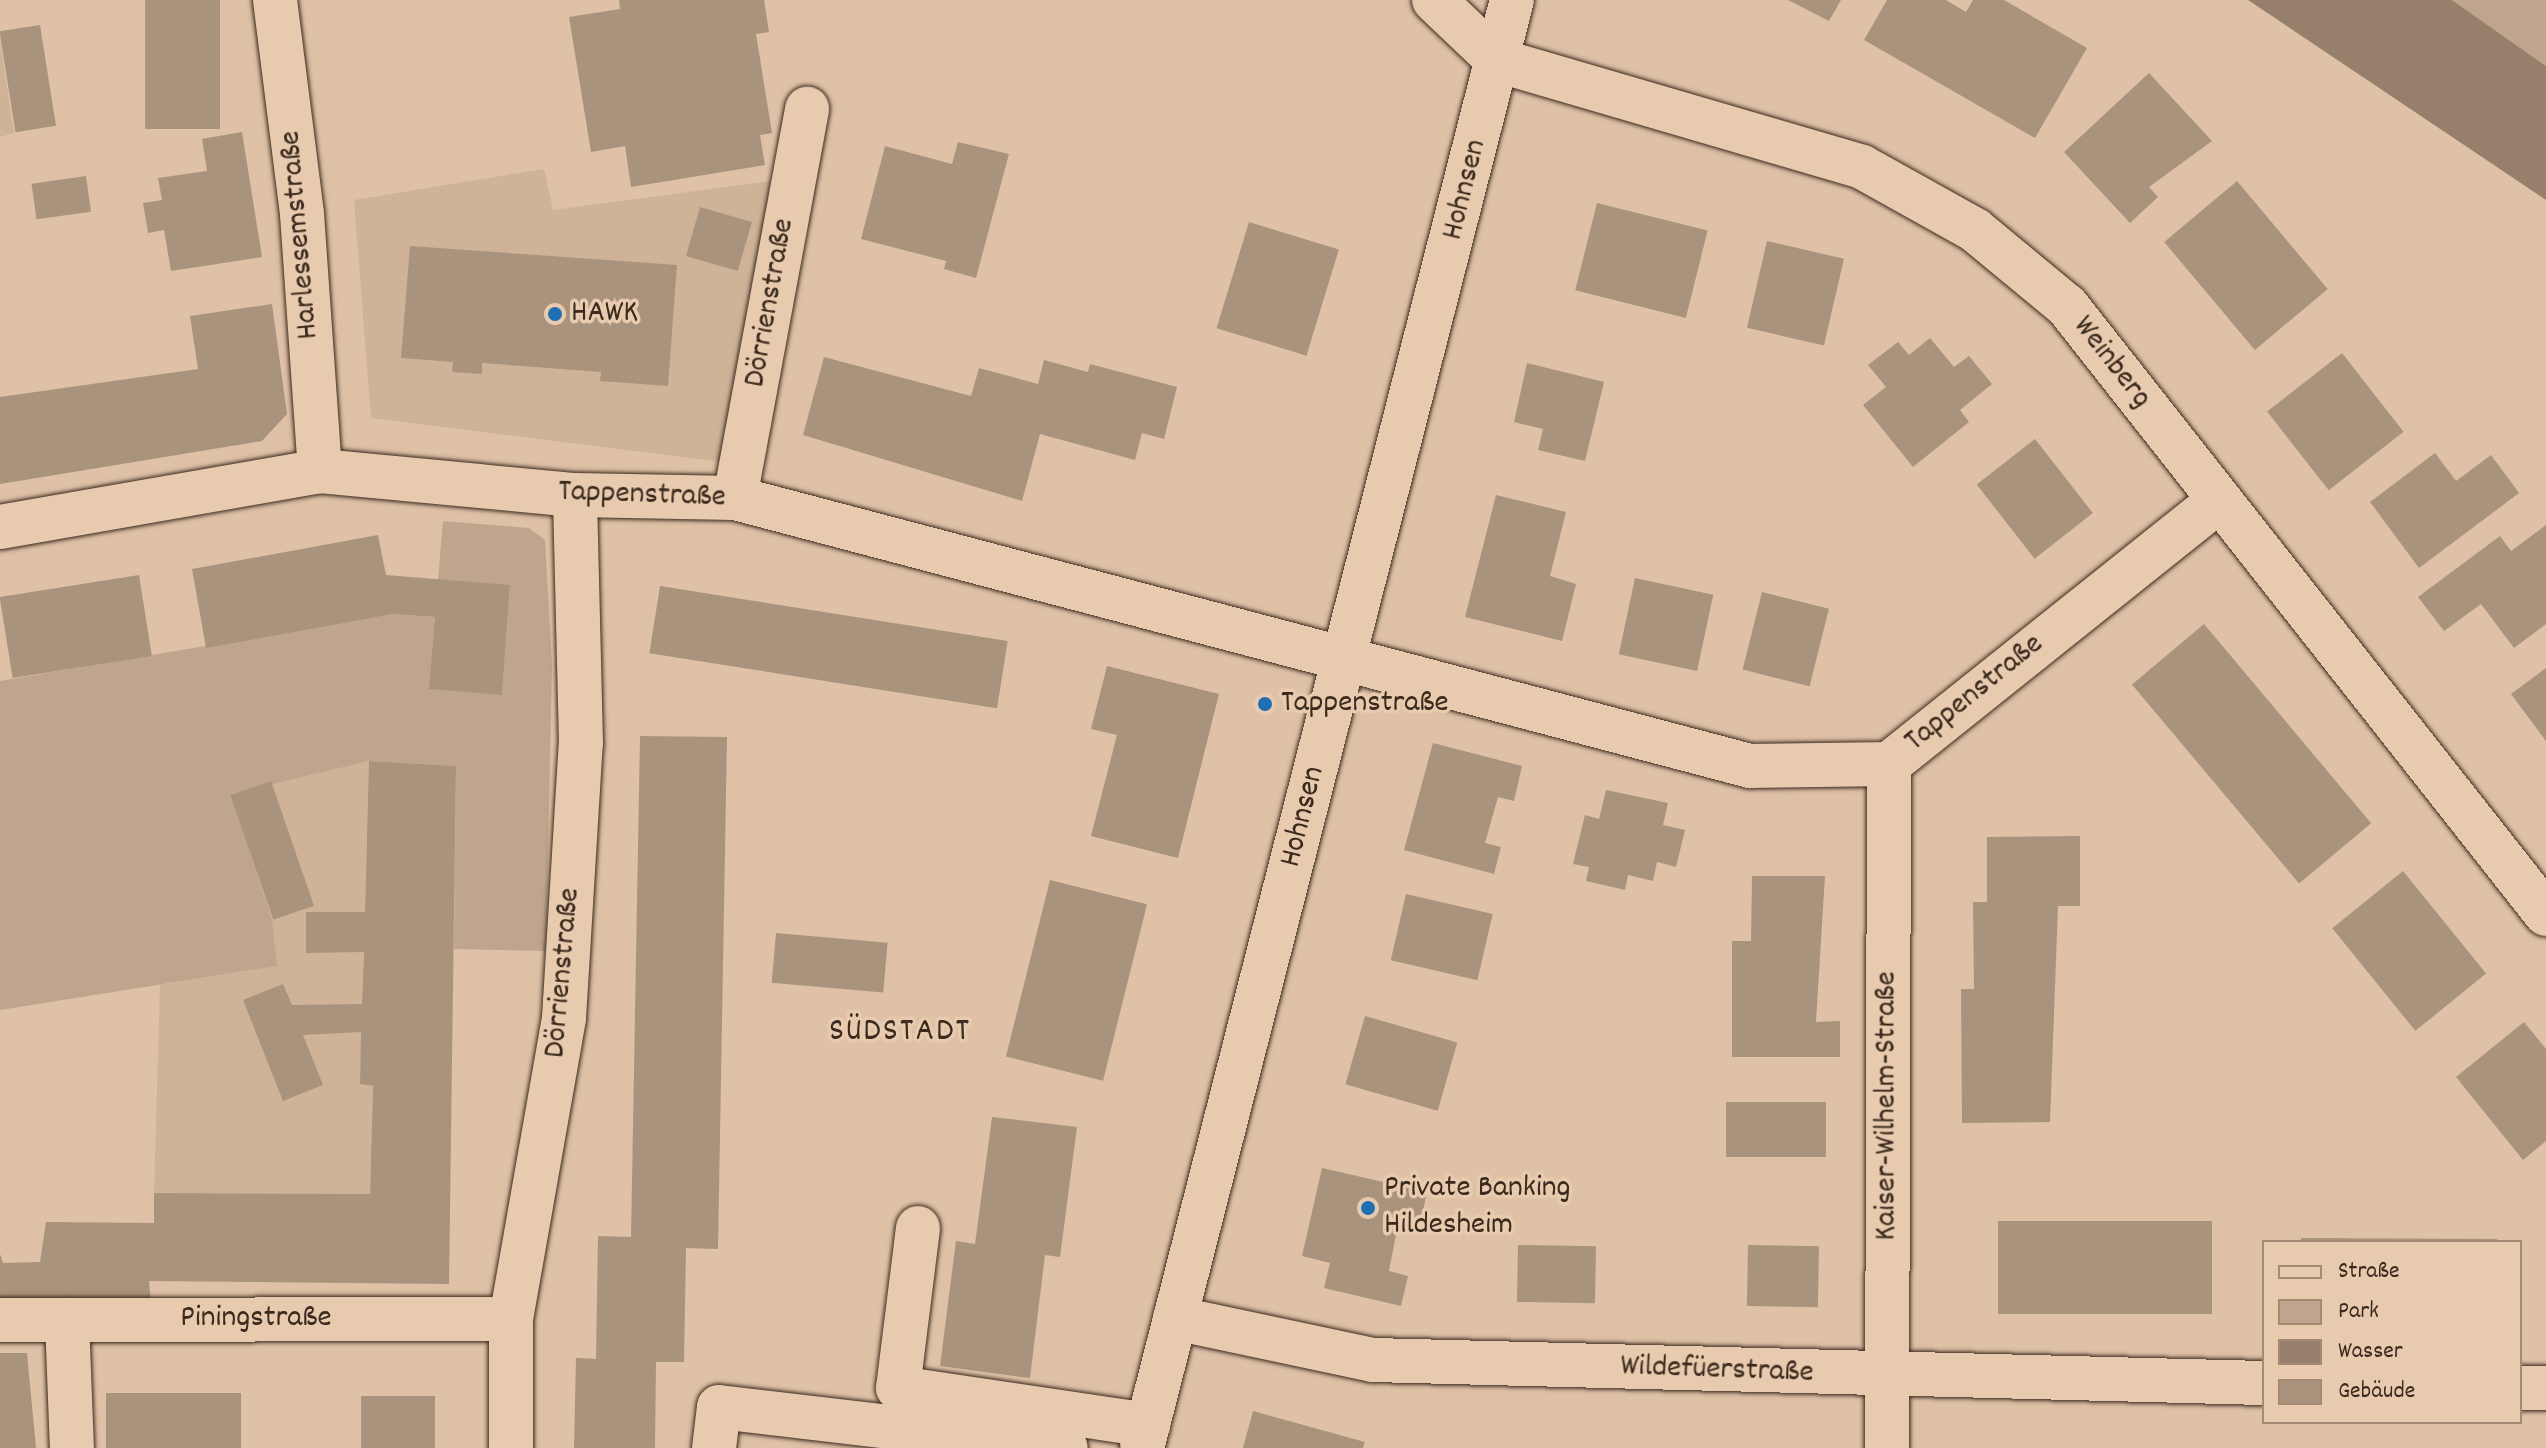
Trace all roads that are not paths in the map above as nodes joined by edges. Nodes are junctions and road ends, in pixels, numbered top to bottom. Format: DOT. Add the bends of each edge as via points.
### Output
graph roads {
  1 [pos="275,0"];
  2 [pos="1434,0"];
  3 [pos="1512,0"];
  4 [pos="1497,60"];
  5 [pos="807,109"];
  6 [pos="320,471"];
  7 [pos="575,495"];
  8 [pos="735,498"];
  9 [pos="2220,500"];
  10 [pos="0,527"];
  11 [pos="1345,659"];
  12 [pos="1889,764"];
  13 [pos="2546,914"];
  14 [pos="918,1228"];
  15 [pos="1175,1318"];
  16 [pos="511,1319"];
  17 [pos="0,1320"];
  18 [pos="67,1320"];
  19 [pos="1887,1376"];
  20 [pos="2262,1383"];
  21 [pos="2522,1388"];
  22 [pos="2546,1388"];
  23 [pos="1145,1437"];
  24 [pos="72,1448"];
  25 [pos="511,1448"];
  26 [pos="714,1448"];
  27 [pos="1066,1448"];
  28 [pos="1887,1448"];
  1 -- 6 [label="street, Harlessemstraße" via="302,214"];
  2 -- 4 [label="street"];
  3 -- 4 [label="street, Hohnsen"];
  4 -- 9 [label="street, Weinberg" via="1862,167 1975,230 2067,306"];
  4 -- 11 [label="street, Hohnsen"];
  5 -- 8 [label="street, Dörrienstraße"];
  6 -- 7 [label="street, Tappenstraße"];
  6 -- 10 [label="street, Tappenstraße"];
  7 -- 8 [label="street, Tappenstraße"];
  7 -- 16 [label="street, Dörrienstraße" via="581,743 564,1018"];
  8 -- 11 [label="street, Tappenstraße"];
  9 -- 12 [label="street, Tappenstraße"];
  9 -- 13 [label="street, Weinberg"];
  11 -- 12 [label="street, Tappenstraße" via="1750,766"];
  11 -- 15 [label="street, Hohnsen"];
  12 -- 19 [label="street, Kaiser-Wilhelm-Straße"];
  14 -- 23 [label="street" via="898,1388"];
  15 -- 19 [label="street, Wildefüerstraße" via="1373,1360"];
  15 -- 23 [label="street, Hohnsen"];
  16 -- 18 [label="street, Piningstraße"];
  16 -- 25 [label="street, Dörrienstraße"];
  17 -- 18 [label="street, Piningstraße"];
  18 -- 24 [label="street"];
  19 -- 20 [label="street, Wildefüerstraße"];
  19 -- 28 [label="street, Kaiser-Wilhelm-Straße"];
  21 -- 22 [label="street"];
  26 -- 27 [label="street" via="719,1407"];
}
